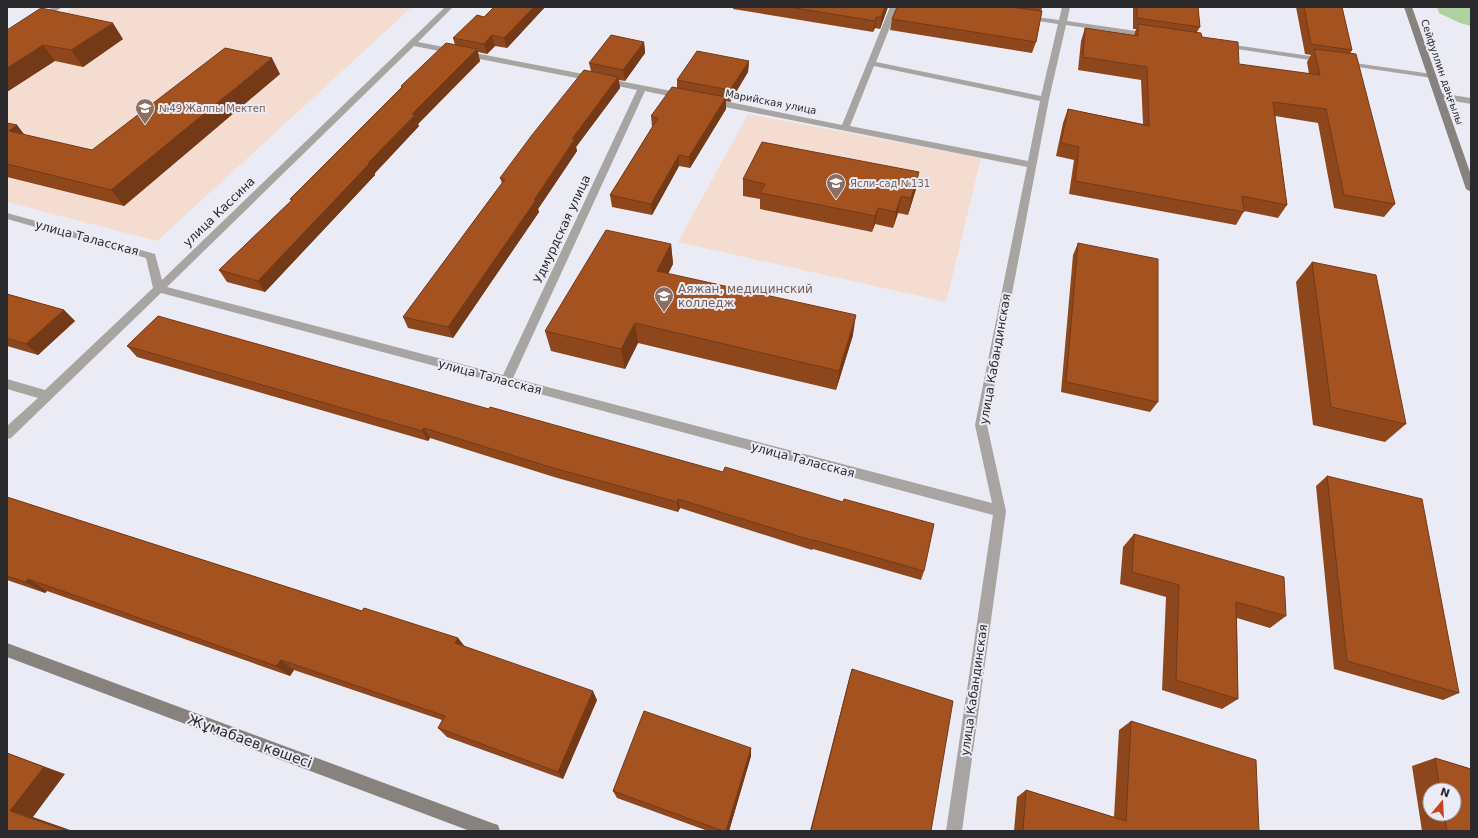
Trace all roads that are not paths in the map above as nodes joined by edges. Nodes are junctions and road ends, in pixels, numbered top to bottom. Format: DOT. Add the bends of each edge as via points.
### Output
graph roads {
  1 [pos="58,7"];
  2 [pos="449,7"];
  3 [pos="894,7"];
  4 [pos="1066,7"];
  5 [pos="1408,7"];
  6 [pos="1015,16"];
  7 [pos="32,23"];
  8 [pos="1062,23"];
  9 [pos="1162,37"];
  10 [pos="411,43"];
  11 [pos="1216,44"];
  12 [pos="871,63"];
  13 [pos="1432,76"];
  14 [pos="642,88"];
  15 [pos="1439,96"];
  16 [pos="689,97"];
  17 [pos="1045,98"];
  18 [pos="704,100"];
  19 [pos="1471,101"];
  20 [pos="845,128"];
  21 [pos="1032,165"];
  22 [pos="1471,189"];
  23 [pos="7,216"];
  24 [pos="159,289"];
  25 [pos="506,381"];
  26 [pos="7,384"];
  27 [pos="48,396"];
  28 [pos="7,434"];
  29 [pos="1000,511"];
  30 [pos="7,650"];
  31 [pos="492,831"];
  32 [pos="954,831"];
  1 -- 7 [label="street"];
  2 -- 10 [label="street, улица Кассина"];
  3 -- 12 [label="street"];
  4 -- 8 [label="street, улица Кабандинская"];
  5 -- 13 [label="main road, Сейфуллин даңғылы"];
  6 -- 8 [label="street"];
  8 -- 9 [label="street"];
  8 -- 17 [label="street, улица Кабандинская"];
  10 -- 14 [label="street"];
  10 -- 24 [label="street, улица Кассина"];
  11 -- 13 [label="street"];
  12 -- 17 [label="street"];
  12 -- 20 [label="street"];
  13 -- 15 [label="main road, Сейфуллин даңғылы"];
  14 -- 16 [label="street"];
  14 -- 25 [label="street, Удмурдская улица"];
  15 -- 19 [label="street"];
  15 -- 22 [label="main road, Сейфуллин даңғылы"];
  17 -- 21 [label="street, улица Кабандинская"];
  18 -- 20 [label="street, Марийская улица"];
  20 -- 21 [label="street, Марийская улица"];
  21 -- 29 [label="street, улица Кабандинская" via="981,425"];
  23 -- 24 [label="street, улица Таласская" via="152,256"];
  24 -- 25 [label="street, улица Таласская"];
  24 -- 27 [label="street, улица Кассина"];
  25 -- 29 [label="street, улица Таласская"];
  26 -- 27 [label="street"];
  27 -- 28 [label="street, улица Кассина"];
  29 -- 32 [label="street, улица Кабандинская"];
  30 -- 31 [label="main road, Жұмабаев көшесі"];
}
